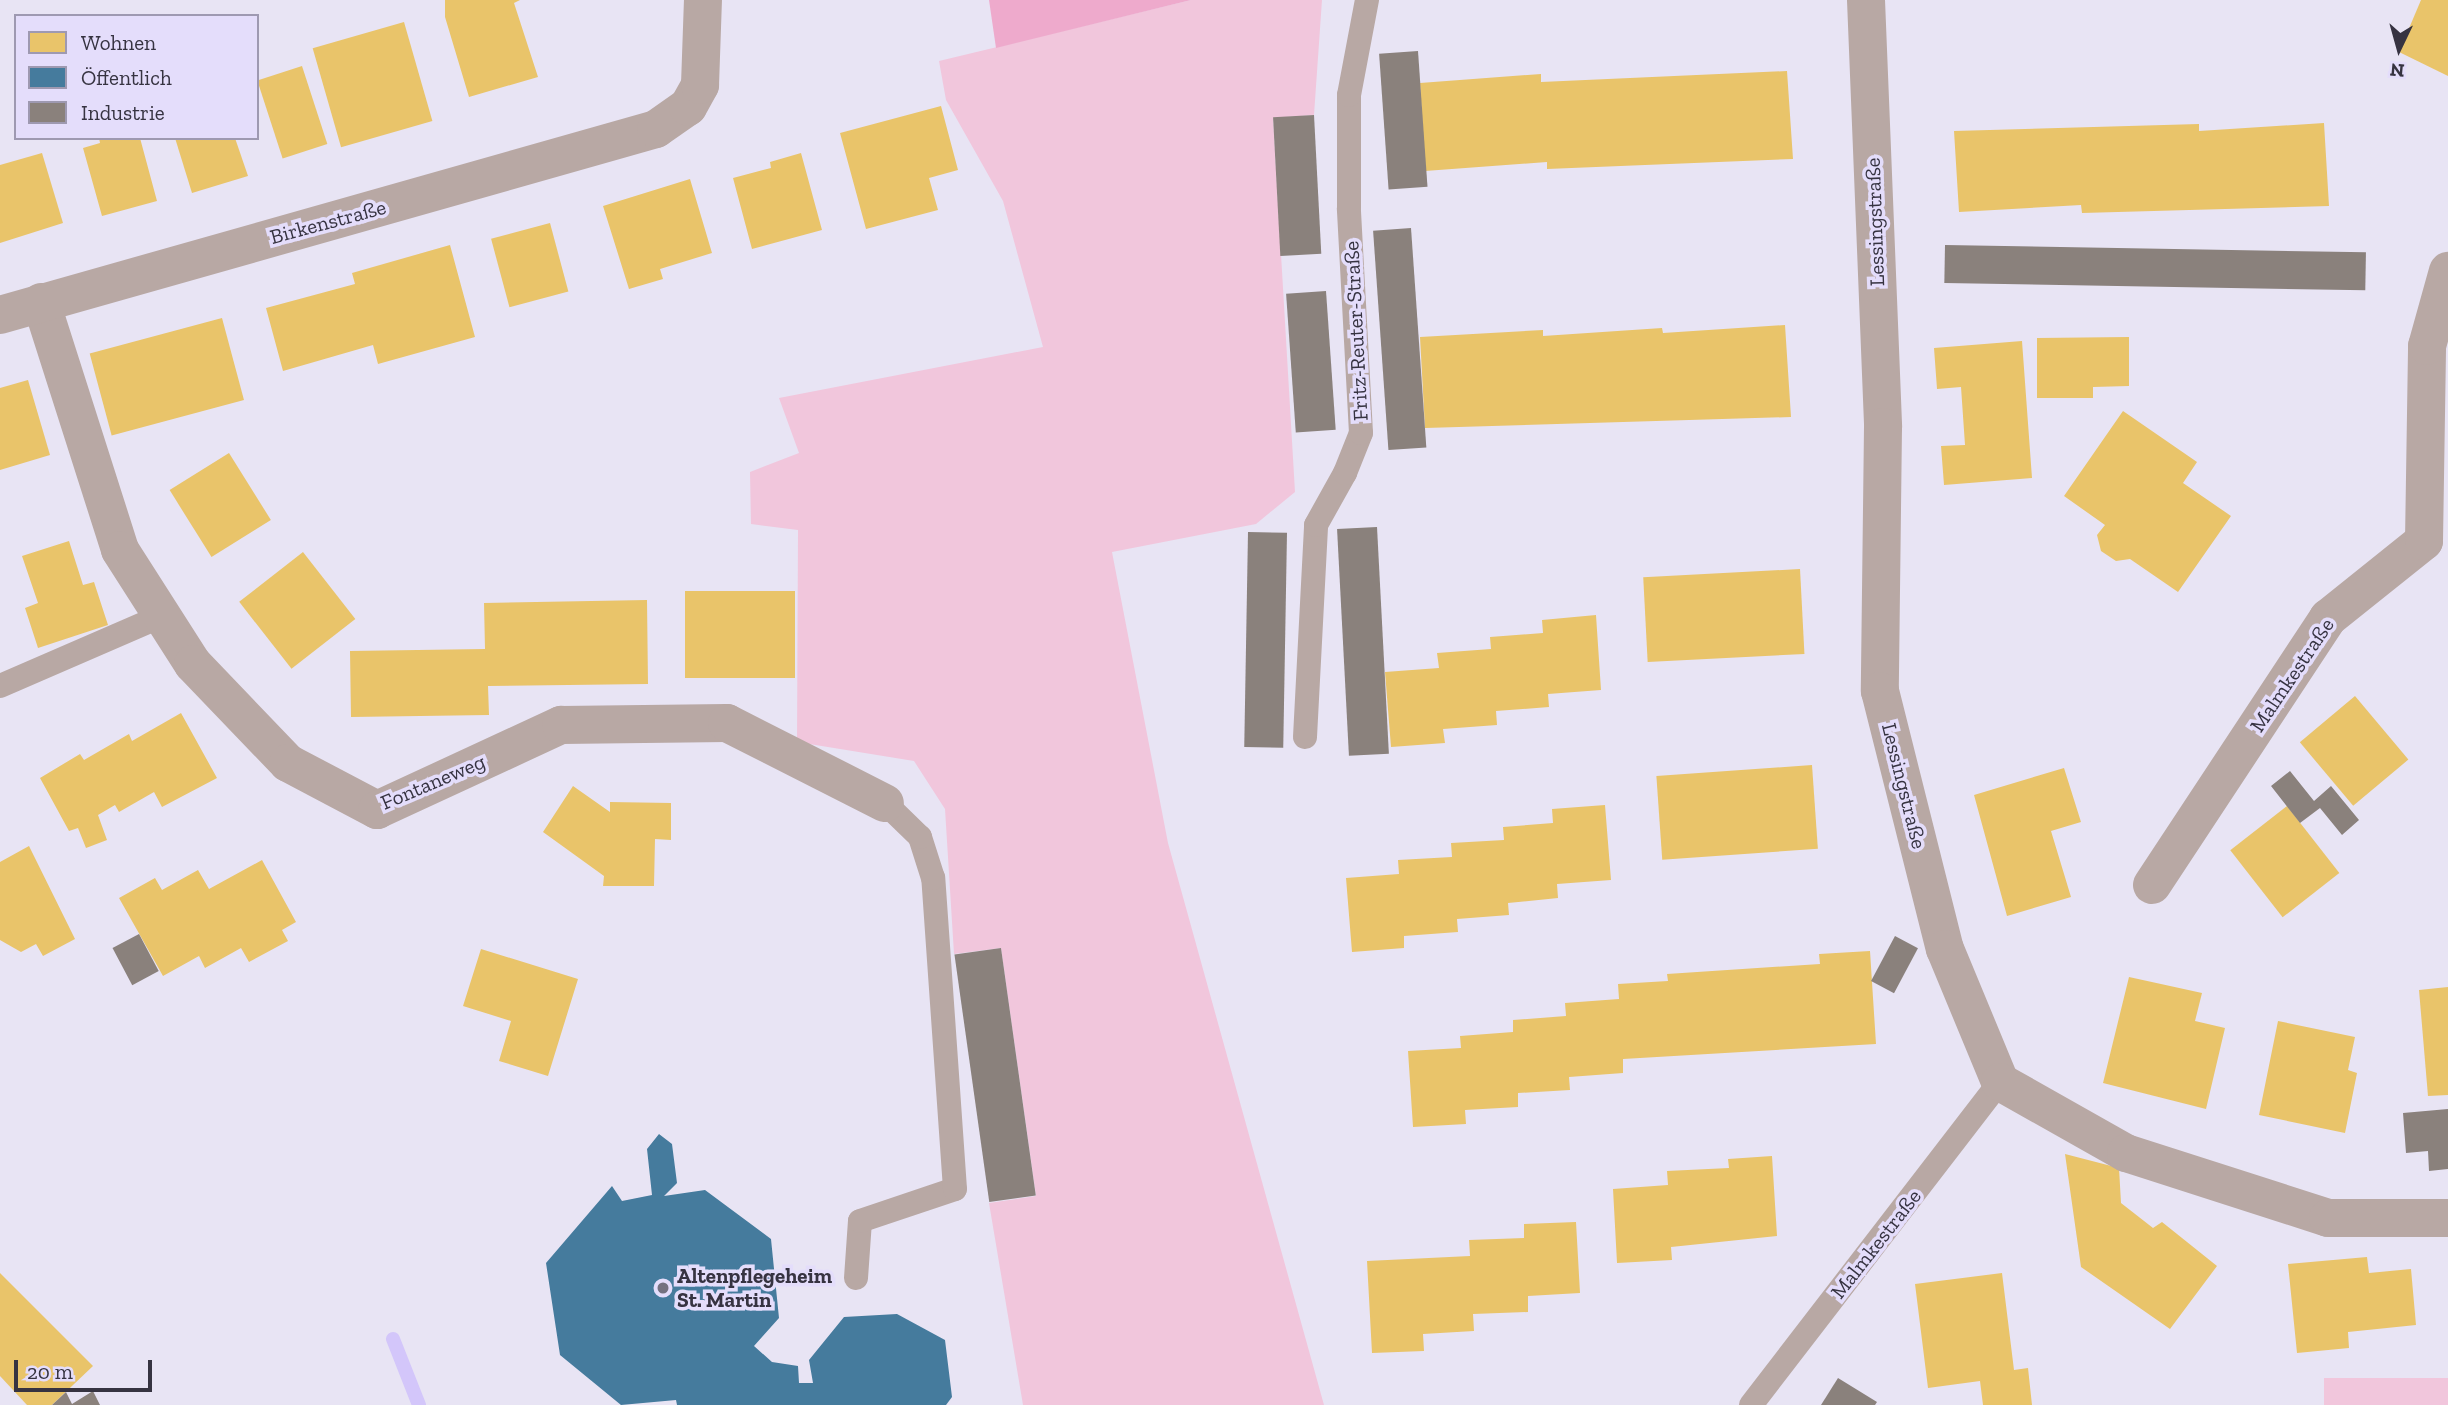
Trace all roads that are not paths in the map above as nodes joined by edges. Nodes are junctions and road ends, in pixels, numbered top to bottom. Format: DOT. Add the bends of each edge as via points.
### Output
graph roads {
  1 [pos="703,0"];
  2 [pos="1367,0"];
  3 [pos="1866,0"];
  4 [pos="2448,271"];
  5 [pos="41,302"];
  6 [pos="0,315"];
  7 [pos="162,616"];
  8 [pos="0,686"];
  9 [pos="1305,737"];
  10 [pos="885,803"];
  11 [pos="2152,885"];
  12 [pos="2000,1082"];
  13 [pos="2448,1218"];
  14 [pos="856,1278"];
  15 [pos="1751,1405"];
  1 -- 5 [label="street, Birkenstraße" via="700,85 688,107 656,129"];
  2 -- 9 [label="lane, Fritz-Reuter-Straße" via="1349,95 1349,208 1361,433 1316,525"];
  3 -- 12 [label="street, Lessingstraße" via="1883,426 1881,691 1945,949"];
  4 -- 11 [label="street, Malmkestraße" via="2427,346 2424,541 2329,618"];
  5 -- 6 [label="street, Birkenstraße"];
  5 -- 7 [label="street, Fontaneweg" via="120,550"];
  7 -- 8 [label="lane"];
  7 -- 10 [label="street, Fontaneweg" via="193,664 288,763 377,810 561,726 727,723"];
  10 -- 14 [label="lane" via="920,837 933,878 955,1189 860,1221"];
  12 -- 13 [label="street" via="2126,1153 2328,1218"];
  12 -- 15 [label="lane, Malmkestraße"];
}
